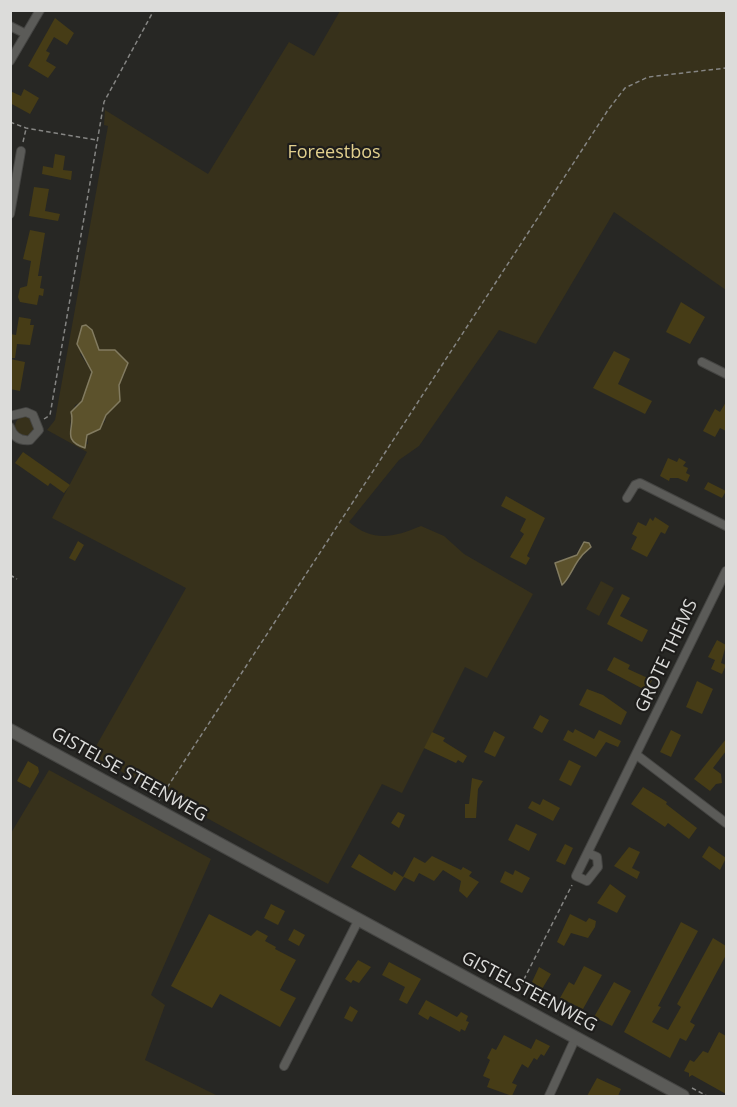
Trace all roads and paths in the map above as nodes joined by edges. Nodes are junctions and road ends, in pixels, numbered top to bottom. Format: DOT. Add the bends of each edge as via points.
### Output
graph roads {
  1 [pos="40,10"];
  2 [pos="154,10"];
  3 [pos="10,26"];
  4 [pos="26,34"];
  5 [pos="10,61"];
  6 [pos="726,68"];
  7 [pos="726,76"];
  8 [pos="10,122"];
  9 [pos="26,128"];
  10 [pos="98,140"];
  11 [pos="21,151"];
  12 [pos="10,214"];
  13 [pos="702,362"];
  14 [pos="726,374"];
  15 [pos="10,416"];
  16 [pos="38,423"];
  17 [pos="10,427"];
  18 [pos="627,498"];
  19 [pos="726,526"];
  20 [pos="726,571"];
  21 [pos="10,575"];
  22 [pos="17,579"];
  23 [pos="10,730"];
  24 [pos="638,756"];
  25 [pos="154,808"];
  26 [pos="726,823"];
  27 [pos="230,851"];
  28 [pos="588,853"];
  29 [pos="576,876"];
  30 [pos="358,921"];
  31 [pos="511,1003"];
  32 [pos="576,1037"];
  33 [pos="284,1066"];
  34 [pos="549,1096"];
  35 [pos="683,1096"];
  1 -- 4 [label="street"];
  2 -- 10 [label="path" via="104,102"];
  3 -- 4 [label="street"];
  4 -- 5 [label="street"];
  6 -- 7 [label="path"];
  6 -- 25 [label="path" via="648,77 625,88"];
  8 -- 9 [label="path"];
  9 -- 10 [label="path"];
  9 -- 11 [label="path"];
  10 -- 16 [label="path" via="50,415"];
  11 -- 12 [label="street"];
  13 -- 14 [label="street"];
  15 -- 16 [label="street" via="26,412"];
  16 -- 17 [label="street" via="39,430 30,440 17,438"];
  18 -- 19 [label="street" via="634,485 640,483"];
  20 -- 24 [label="street, GROTE THEMS"];
  21 -- 22 [label="path"];
  23 -- 25 [label="main road, GISTELSE STEENWEG"];
  24 -- 26 [label="street"];
  24 -- 28 [label="street, GROTE THEMS"];
  25 -- 27 [label="main road, GISTELSE STEENWEG"];
  27 -- 30 [label="main road, GISTELSTEENWEG"];
  28 -- 29 [label="street, GROTE THEMS"];
  28 -- 29 [label="street" via="597,857 593,877 587,881"];
  29 -- 31 [label="path"];
  30 -- 31 [label="main road, GISTELSTEENWEG"];
  30 -- 33 [label="street"];
  31 -- 32 [label="main road, GISTELSTEENWEG"];
  32 -- 34 [label="street"];
  32 -- 35 [label="main road, GISTELSTEENWEG"];
}
